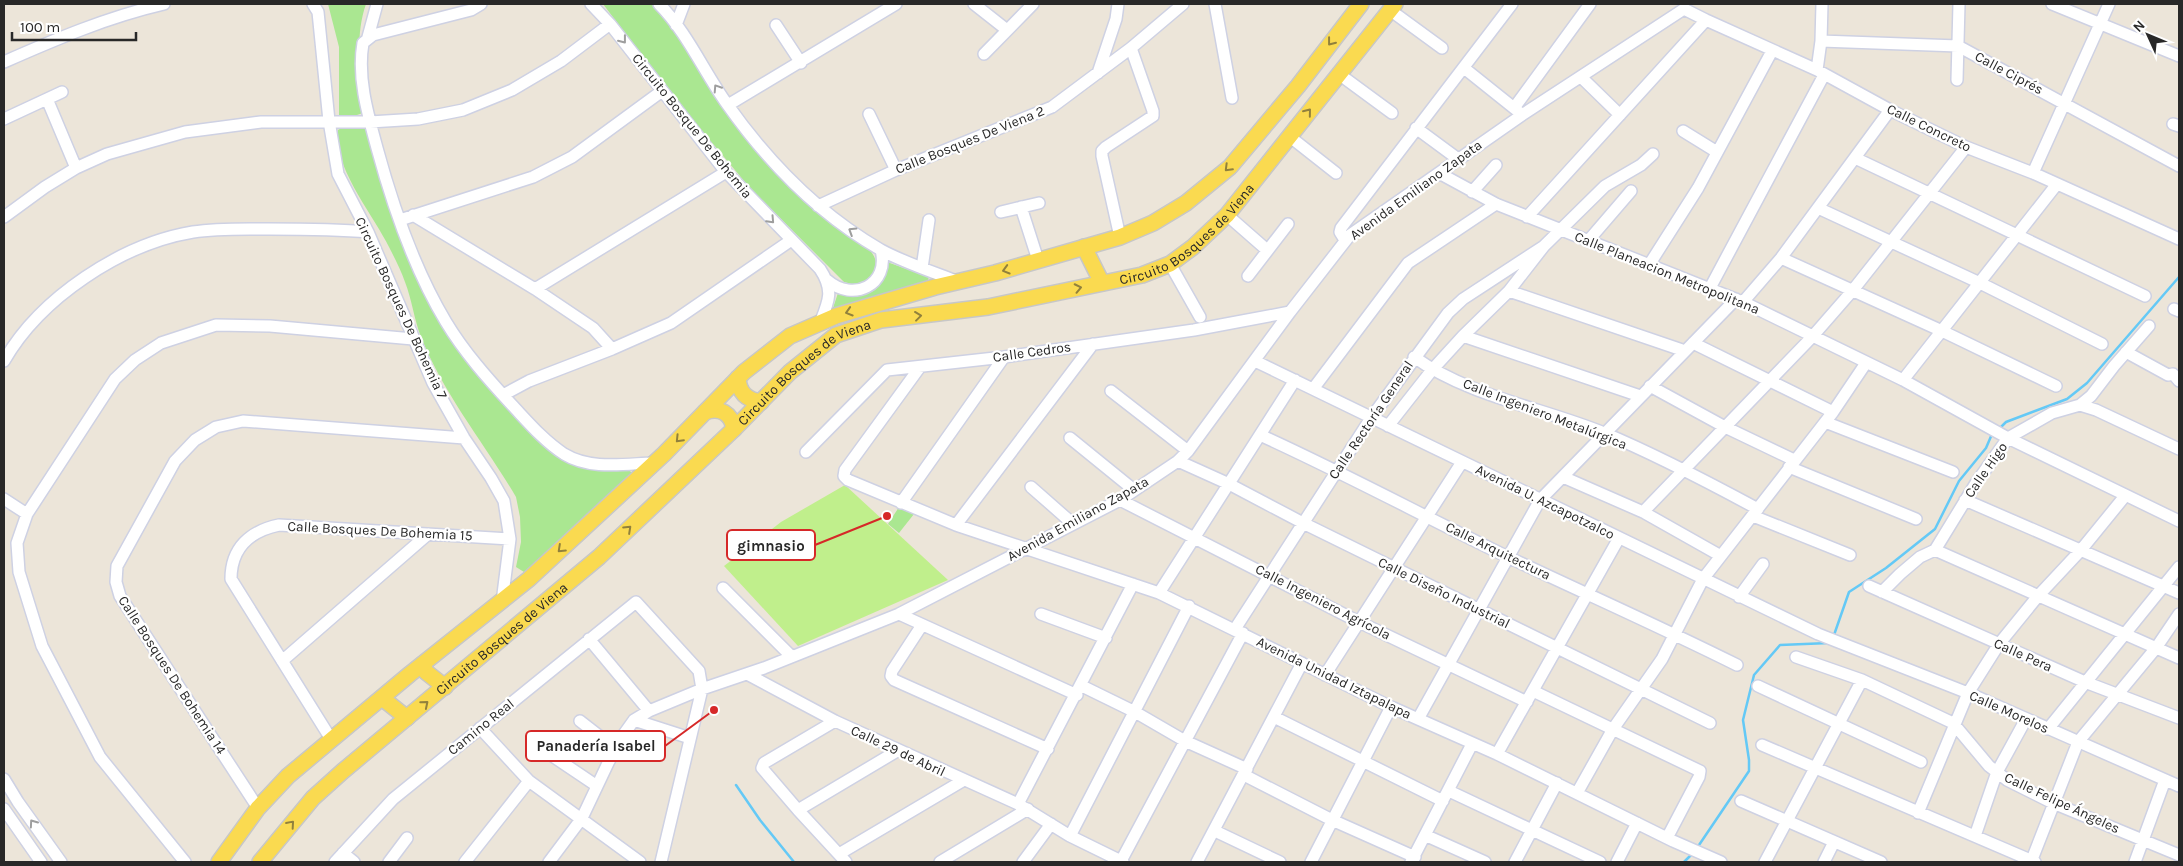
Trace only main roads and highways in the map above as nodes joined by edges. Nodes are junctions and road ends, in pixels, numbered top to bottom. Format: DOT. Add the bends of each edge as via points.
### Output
graph roads {
  1 [pos="1361,4"];
  2 [pos="1392,6"];
  3 [pos="1084,247"];
  4 [pos="1102,283"];
  5 [pos="738,378"];
  6 [pos="761,402"];
  7 [pos="705,412"];
  8 [pos="734,429"];
  9 [pos="422,664"];
  10 [pos="445,687"];
  11 [pos="382,698"];
  12 [pos="408,718"];
  13 [pos="219,862"];
  14 [pos="260,862"];
  1 -- 3 [label="main road, Circuito Bosques de Viena, one-way" via="1230,167 1186,203 1153,223"];
  4 -- 2 [label="main road, Circuito Bosques de Viena, one-way" via="1142,276 1170,264 1193,247 1226,215"];
  3 -- 4 [label="main road"];
  3 -- 5 [label="main road, Circuito Bosques de Viena, one-way" via="926,289 820,322 790,336"];
  6 -- 4 [label="main road, Circuito Bosques de Viena, one-way" via="790,372 836,335 881,320 988,307"];
  5 -- 6 [label="main road" via="747,398"];
  5 -- 7 [label="main road, Circuito Bosques de Viena"];
  6 -- 8 [label="main road, Circuito Bosques de Viena"];
  7 -- 8 [label="main road" via="716,409 727,414"];
  7 -- 9 [label="main road, Circuito Bosques de Viena, one-way" via="502,602"];
  10 -- 8 [label="main road, Circuito Bosques de Viena, one-way" via="599,557"];
  9 -- 10 [label="main road" via="426,672"];
  9 -- 11 [label="main road, Circuito Bosques de Viena"];
  12 -- 10 [label="main road, Circuito Bosques de Viena, one-way"];
  11 -- 12 [label="main road"];
  11 -- 13 [label="main road, Circuito Bosques de Viena" via="288,776 258,808"];
  14 -- 12 [label="main road, Circuito Bosques de Viena, one-way" via="313,798"];
}
